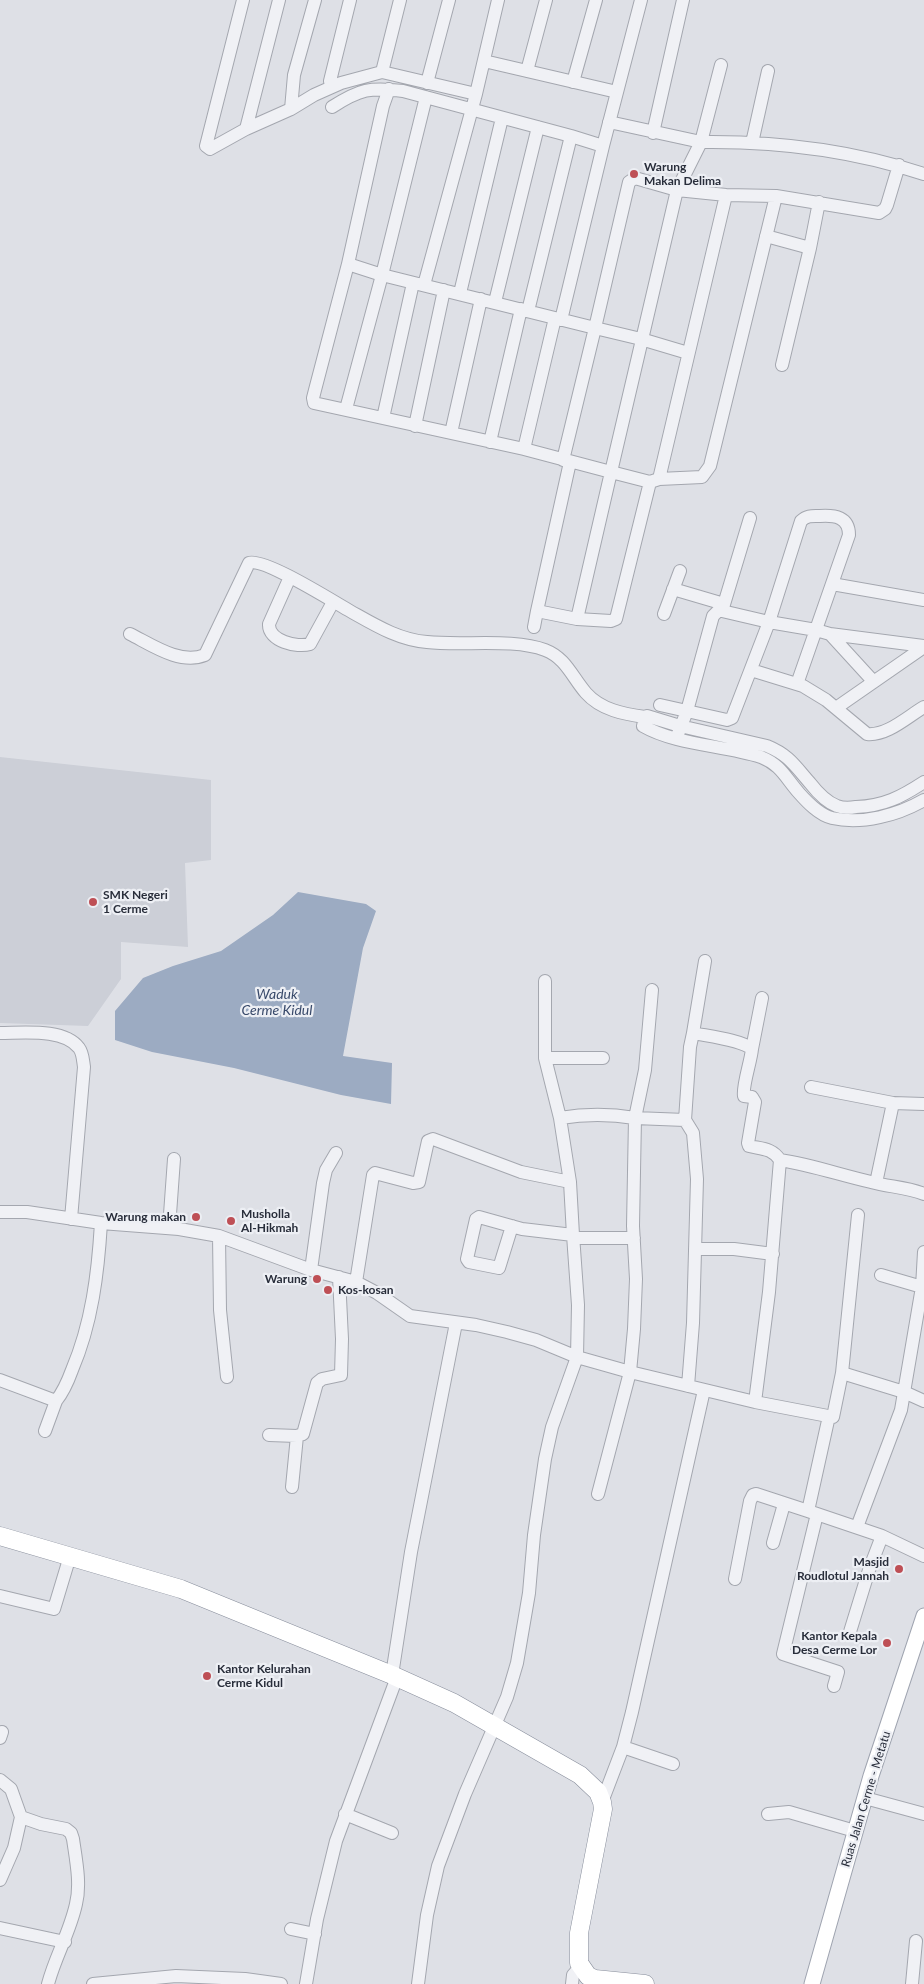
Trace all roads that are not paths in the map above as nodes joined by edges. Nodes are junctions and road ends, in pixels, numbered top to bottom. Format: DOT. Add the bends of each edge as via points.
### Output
graph roads {
  1 [pos="243,0"];
  2 [pos="279,0"];
  3 [pos="315,0"];
  4 [pos="350,0"];
  5 [pos="400,0"];
  6 [pos="449,0"];
  7 [pos="498,0"];
  8 [pos="546,0"];
  9 [pos="596,0"];
  10 [pos="641,0"];
  11 [pos="683,0"];
  12 [pos="484,61"];
  13 [pos="721,66"];
  14 [pos="528,71"];
  15 [pos="768,71"];
  16 [pos="382,72"];
  17 [pos="573,82"];
  18 [pos="426,83"];
  19 [pos="331,87"];
  20 [pos="389,89"];
  21 [pos="616,92"];
  22 [pos="476,94"];
  23 [pos="426,97"];
  24 [pos="332,107"];
  25 [pos="471,108"];
  26 [pos="291,109"];
  27 [pos="502,118"];
  28 [pos="609,122"];
  29 [pos="538,128"];
  30 [pos="246,129"];
  31 [pos="653,133"];
  32 [pos="571,136"];
  33 [pos="701,142"];
  34 [pos="752,143"];
  35 [pos="603,146"];
  36 [pos="898,165"];
  37 [pos="924,174"];
  38 [pos="677,190"];
  39 [pos="726,195"];
  40 [pos="776,196"];
  41 [pos="820,202"];
  42 [pos="766,236"];
  43 [pos="810,248"];
  44 [pos="348,264"];
  45 [pos="382,275"];
  46 [pos="418,284"];
  47 [pos="444,290"];
  48 [pos="460,293"];
  49 [pos="481,298"];
  50 [pos="495,302"];
  51 [pos="525,310"];
  52 [pos="558,319"];
  53 [pos="595,328"];
  54 [pos="641,339"];
  55 [pos="688,353"];
  56 [pos="782,365"];
  57 [pos="346,410"];
  58 [pos="383,418"];
  59 [pos="415,426"];
  60 [pos="451,433"];
  61 [pos="490,442"];
  62 [pos="524,449"];
  63 [pos="566,461"];
  64 [pos="611,472"];
  65 [pos="655,480"];
  66 [pos="750,518"];
  67 [pos="680,571"];
  68 [pos="290,577"];
  69 [pos="832,584"];
  70 [pos="673,589"];
  71 [pos="924,600"];
  72 [pos="333,602"];
  73 [pos="723,607"];
  74 [pos="537,611"];
  75 [pos="664,614"];
  76 [pos="577,618"];
  77 [pos="769,622"];
  78 [pos="534,627"];
  79 [pos="816,630"];
  80 [pos="130,634"];
  81 [pos="830,634"];
  82 [pos="924,646"];
  83 [pos="750,670"];
  84 [pos="873,681"];
  85 [pos="797,684"];
  86 [pos="660,705"];
  87 [pos="924,707"];
  88 [pos="836,708"];
  89 [pos="687,711"];
  90 [pos="679,732"];
  91 [pos="919,785"];
  92 [pos="923,800"];
  93 [pos="838,806"];
  94 [pos="831,818"];
  95 [pos="705,960"];
  96 [pos="546,981"];
  97 [pos="652,990"];
  98 [pos="762,998"];
  99 [pos="0,1033"];
  100 [pos="693,1033"];
  101 [pos="752,1050"];
  102 [pos="545,1058"];
  103 [pos="603,1058"];
  104 [pos="811,1086"];
  105 [pos="893,1103"];
  106 [pos="924,1104"];
  107 [pos="560,1118"];
  108 [pos="634,1118"];
  109 [pos="684,1120"];
  110 [pos="336,1153"];
  111 [pos="174,1159"];
  112 [pos="780,1160"];
  113 [pos="570,1182"];
  114 [pos="876,1184"];
  115 [pos="924,1194"];
  116 [pos="0,1212"];
  117 [pos="858,1215"];
  118 [pos="71,1219"];
  119 [pos="101,1223"];
  120 [pos="512,1226"];
  121 [pos="169,1228"];
  122 [pos="219,1236"];
  123 [pos="573,1236"];
  124 [pos="634,1238"];
  125 [pos="696,1249"];
  126 [pos="924,1252"];
  127 [pos="773,1254"];
  128 [pos="311,1270"];
  129 [pos="881,1275"];
  130 [pos="339,1277"];
  131 [pos="356,1282"];
  132 [pos="922,1287"];
  133 [pos="456,1323"];
  134 [pos="577,1357"];
  135 [pos="630,1372"];
  136 [pos="842,1373"];
  137 [pos="228,1377"];
  138 [pos="0,1380"];
  139 [pos="688,1386"];
  140 [pos="704,1390"];
  141 [pos="904,1392"];
  142 [pos="56,1401"];
  143 [pos="924,1401"];
  144 [pos="756,1402"];
  145 [pos="829,1416"];
  146 [pos="45,1431"];
  147 [pos="269,1435"];
  148 [pos="297,1436"];
  149 [pos="292,1487"];
  150 [pos="598,1494"];
  151 [pos="784,1504"];
  152 [pos="813,1512"];
  153 [pos="858,1527"];
  154 [pos="0,1536"];
  155 [pos="882,1536"];
  156 [pos="773,1543"];
  157 [pos="70,1556"];
  158 [pos="924,1556"];
  159 [pos="735,1579"];
  160 [pos="0,1596"];
  161 [pos="924,1616"];
  162 [pos="849,1635"];
  163 [pos="394,1676"];
  164 [pos="834,1686"];
  165 [pos="496,1725"];
  166 [pos="623,1747"];
  167 [pos="673,1764"];
  168 [pos="0,1780"];
  169 [pos="865,1798"];
  170 [pos="602,1802"];
  171 [pos="345,1814"];
  172 [pos="768,1814"];
  173 [pos="924,1814"];
  174 [pos="21,1816"];
  175 [pos="855,1831"];
  176 [pos="392,1833"];
  177 [pos="0,1880"];
  178 [pos="0,1928"];
  179 [pos="291,1930"];
  180 [pos="315,1934"];
  181 [pos="916,1941"];
  182 [pos="65,1942"];
  183 [pos="580,1967"];
  184 [pos="48,1984"];
  185 [pos="93,1984"];
  186 [pos="281,1984"];
  187 [pos="306,1984"];
  188 [pos="418,1984"];
  189 [pos="572,1984"];
  190 [pos="646,1984"];
  191 [pos="812,1984"];
  192 [pos="912,1984"];
  1 -- 30 [label="street" via="206,146 210,149"];
  2 -- 30 [label="street"];
  3 -- 26 [label="street" via="294,75"];
  4 -- 19 [label="street"];
  5 -- 16 [label="street"];
  6 -- 18 [label="street"];
  7 -- 12 [label="street"];
  8 -- 14 [label="street"];
  9 -- 17 [label="street"];
  10 -- 21 [label="street"];
  11 -- 31 [label="street"];
  12 -- 14 [label="street"];
  12 -- 22 [label="street"];
  13 -- 33 [label="street"];
  14 -- 17 [label="street"];
  15 -- 34 [label="street"];
  16 -- 18 [label="street"];
  16 -- 19 [label="street"];
  17 -- 21 [label="street"];
  18 -- 22 [label="street"];
  19 -- 26 [label="street"];
  20 -- 23 [label="street"];
  20 -- 24 [label="street" via="364,90"];
  20 -- 44 [label="street"];
  21 -- 28 [label="street"];
  22 -- 25 [label="street"];
  23 -- 25 [label="street"];
  23 -- 45 [label="street"];
  25 -- 27 [label="street"];
  25 -- 46 [label="street"];
  26 -- 30 [label="street"];
  27 -- 29 [label="street"];
  27 -- 48 [label="street"];
  28 -- 31 [label="street"];
  28 -- 35 [label="street"];
  29 -- 32 [label="street"];
  29 -- 50 [label="street"];
  31 -- 33 [label="street"];
  32 -- 35 [label="street"];
  32 -- 51 [label="street"];
  33 -- 34 [label="street"];
  33 -- 38 [label="street"];
  34 -- 36 [label="street" via="788,144"];
  35 -- 52 [label="street"];
  36 -- 37 [label="street"];
  36 -- 41 [label="street" via="887,204 879,213"];
  38 -- 39 [label="street"];
  38 -- 53 [label="street" via="641,179 629,182"];
  38 -- 54 [label="street"];
  39 -- 40 [label="street"];
  39 -- 55 [label="street"];
  40 -- 41 [label="street"];
  40 -- 42 [label="street"];
  41 -- 43 [label="street"];
  42 -- 43 [label="street"];
  42 -- 65 [label="street" via="710,466 702,477"];
  43 -- 56 [label="street"];
  44 -- 45 [label="street"];
  44 -- 57 [label="street" via="313,398 314,403"];
  45 -- 46 [label="street"];
  45 -- 57 [label="street"];
  46 -- 47 [label="street"];
  46 -- 58 [label="street"];
  47 -- 48 [label="street"];
  47 -- 59 [label="street"];
  48 -- 49 [label="street"];
  49 -- 50 [label="street"];
  49 -- 60 [label="street"];
  50 -- 51 [label="street"];
  51 -- 52 [label="street"];
  51 -- 61 [label="street"];
  52 -- 53 [label="street"];
  52 -- 62 [label="street"];
  53 -- 54 [label="street"];
  53 -- 63 [label="street"];
  54 -- 55 [label="street"];
  54 -- 64 [label="street"];
  55 -- 65 [label="street"];
  57 -- 58 [label="street"];
  58 -- 59 [label="street"];
  59 -- 60 [label="street"];
  60 -- 61 [label="street"];
  61 -- 62 [label="street"];
  62 -- 63 [label="street"];
  63 -- 64 [label="street"];
  63 -- 74 [label="street"];
  64 -- 65 [label="street"];
  64 -- 76 [label="street"];
  65 -- 76 [label="street" via="616,619"];
  66 -- 73 [label="street"];
  67 -- 70 [label="street"];
  68 -- 72 [label="street"];
  68 -- 72 [label="street" via="269,624 268,630 273,636 293,645 310,644"];
  68 -- 80 [label="street" via="260,562 249,563 208,650 200,657 177,656"];
  69 -- 71 [label="street"];
  69 -- 77 [label="street" via="849,529 838,516 804,518"];
  69 -- 79 [label="street"];
  70 -- 73 [label="street"];
  70 -- 75 [label="street"];
  72 -- 90 [label="street" via="399,636 435,643 520,645 546,651 568,667 586,692 600,704 645,717"];
  73 -- 77 [label="street"];
  73 -- 89 [label="street" via="713,616"];
  74 -- 76 [label="street"];
  74 -- 78 [label="street"];
  77 -- 79 [label="street"];
  77 -- 83 [label="street"];
  79 -- 81 [label="street"];
  79 -- 85 [label="street"];
  81 -- 82 [label="street"];
  81 -- 84 [label="street"];
  82 -- 84 [label="street"];
  83 -- 85 [label="street"];
  83 -- 89 [label="street" via="732,718 727,720"];
  84 -- 88 [label="street"];
  85 -- 88 [label="street"];
  86 -- 89 [label="street"];
  87 -- 88 [label="street" via="874,735 862,731"];
  89 -- 90 [label="street"];
  90 -- 93 [label="street" via="750,741 778,751 791,760 828,801"];
  90 -- 94 [label="street" via="774,763 812,807"];
  91 -- 92 [label="street"];
  91 -- 93 [label="street" via="881,805"];
  92 -- 94 [label="street" via="899,812 879,817"];
  93 -- 94 [label="street"];
  95 -- 100 [label="street"];
  96 -- 102 [label="street"];
  97 -- 108 [label="street" via="645,1070"];
  98 -- 101 [label="street"];
  99 -- 118 [label="street" via="58,1035 68,1038 79,1049 84,1068"];
  100 -- 101 [label="street"];
  100 -- 109 [label="street"];
  101 -- 112 [label="street" via="743,1090 744,1096 752,1097 755,1102 748,1143 749,1146 770,1150"];
  102 -- 103 [label="street"];
  102 -- 107 [label="street"];
  104 -- 105 [label="street"];
  105 -- 106 [label="street"];
  105 -- 114 [label="street"];
  107 -- 108 [label="street"];
  107 -- 113 [label="street"];
  108 -- 109 [label="street"];
  108 -- 124 [label="street"];
  109 -- 125 [label="street" via="695,1145"];
  110 -- 128 [label="street" via="323,1183"];
  111 -- 121 [label="street"];
  112 -- 114 [label="street" via="816,1166"];
  112 -- 127 [label="street"];
  113 -- 123 [label="street"];
  113 -- 131 [label="street" via="529,1175 433,1139 428,1141 419,1182 373,1175"];
  114 -- 115 [label="street"];
  116 -- 118 [label="street" via="27,1212"];
  117 -- 136 [label="street"];
  118 -- 119 [label="street"];
  119 -- 121 [label="street"];
  119 -- 142 [label="street" via="97,1278 84,1340"];
  120 -- 120 [label="street" via="476,1219 466,1259 500,1268"];
  120 -- 123 [label="street"];
  121 -- 122 [label="street"];
  122 -- 128 [label="street"];
  122 -- 137 [label="street" via="220,1310"];
  123 -- 124 [label="street"];
  123 -- 134 [label="street" via="578,1305"];
  124 -- 135 [label="street" via="635,1304"];
  125 -- 127 [label="street"];
  125 -- 139 [label="street"];
  126 -- 132 [label="street"];
  127 -- 144 [label="street"];
  128 -- 130 [label="street"];
  129 -- 132 [label="street"];
  130 -- 131 [label="street"];
  130 -- 148 [label="street" via="341,1373 317,1383 304,1434"];
  131 -- 133 [label="street" via="377,1292 410,1316"];
  132 -- 141 [label="street"];
  133 -- 134 [label="street" via="536,1340"];
  133 -- 163 [label="street" via="411,1552"];
  134 -- 135 [label="street"];
  134 -- 165 [label="street" via="552,1427 517,1663"];
  135 -- 139 [label="street"];
  135 -- 150 [label="street"];
  136 -- 141 [label="street"];
  136 -- 145 [label="street" via="833,1417"];
  138 -- 142 [label="street"];
  139 -- 140 [label="street"];
  140 -- 144 [label="street"];
  140 -- 166 [label="street"];
  141 -- 143 [label="street"];
  141 -- 153 [label="street" via="901,1410"];
  142 -- 146 [label="street"];
  144 -- 145 [label="street"];
  145 -- 152 [label="street"];
  147 -- 148 [label="street"];
  148 -- 149 [label="street"];
  151 -- 152 [label="street"];
  151 -- 156 [label="street"];
  151 -- 159 [label="street" via="756,1494 753,1496"];
  152 -- 153 [label="street"];
  152 -- 164 [label="street" via="783,1654 838,1672"];
  153 -- 155 [label="street"];
  154 -- 157 [label="highway"];
  155 -- 158 [label="street"];
  155 -- 162 [label="street"];
  157 -- 160 [label="street" via="54,1609"];
  157 -- 163 [label="highway" via="181,1589"];
  161 -- 169 [label="main road, Ruas Jalan Cerme - Metatu"];
  163 -- 165 [label="highway"];
  163 -- 171 [label="street"];
  165 -- 170 [label="highway" via="580,1775 592,1785"];
  165 -- 188 [label="street" via="438,1866 427,1915"];
  166 -- 167 [label="street"];
  166 -- 170 [label="street"];
  168 -- 174 [label="street" via="11,1789"];
  169 -- 173 [label="street"];
  169 -- 175 [label="main road, Ruas Jalan Cerme - Metatu"];
  170 -- 183 [label="highway" via="603,1817 579,1933"];
  171 -- 176 [label="street"];
  171 -- 180 [label="street" via="326,1879"];
  172 -- 175 [label="street" via="789,1812"];
  174 -- 177 [label="street" via="14,1848"];
  174 -- 182 [label="street" via="71,1833 78,1882 77,1903"];
  175 -- 191 [label="main road, Ruas Jalan Cerme - Metatu"];
  178 -- 182 [label="street"];
  179 -- 180 [label="street"];
  180 -- 187 [label="street"];
  181 -- 192 [label="street"];
  182 -- 184 [label="street"];
  183 -- 189 [label="street" via="573,1975"];
  183 -- 190 [label="highway" via="595,1979"];
  185 -- 186 [label="street" via="176,1976"];
}
